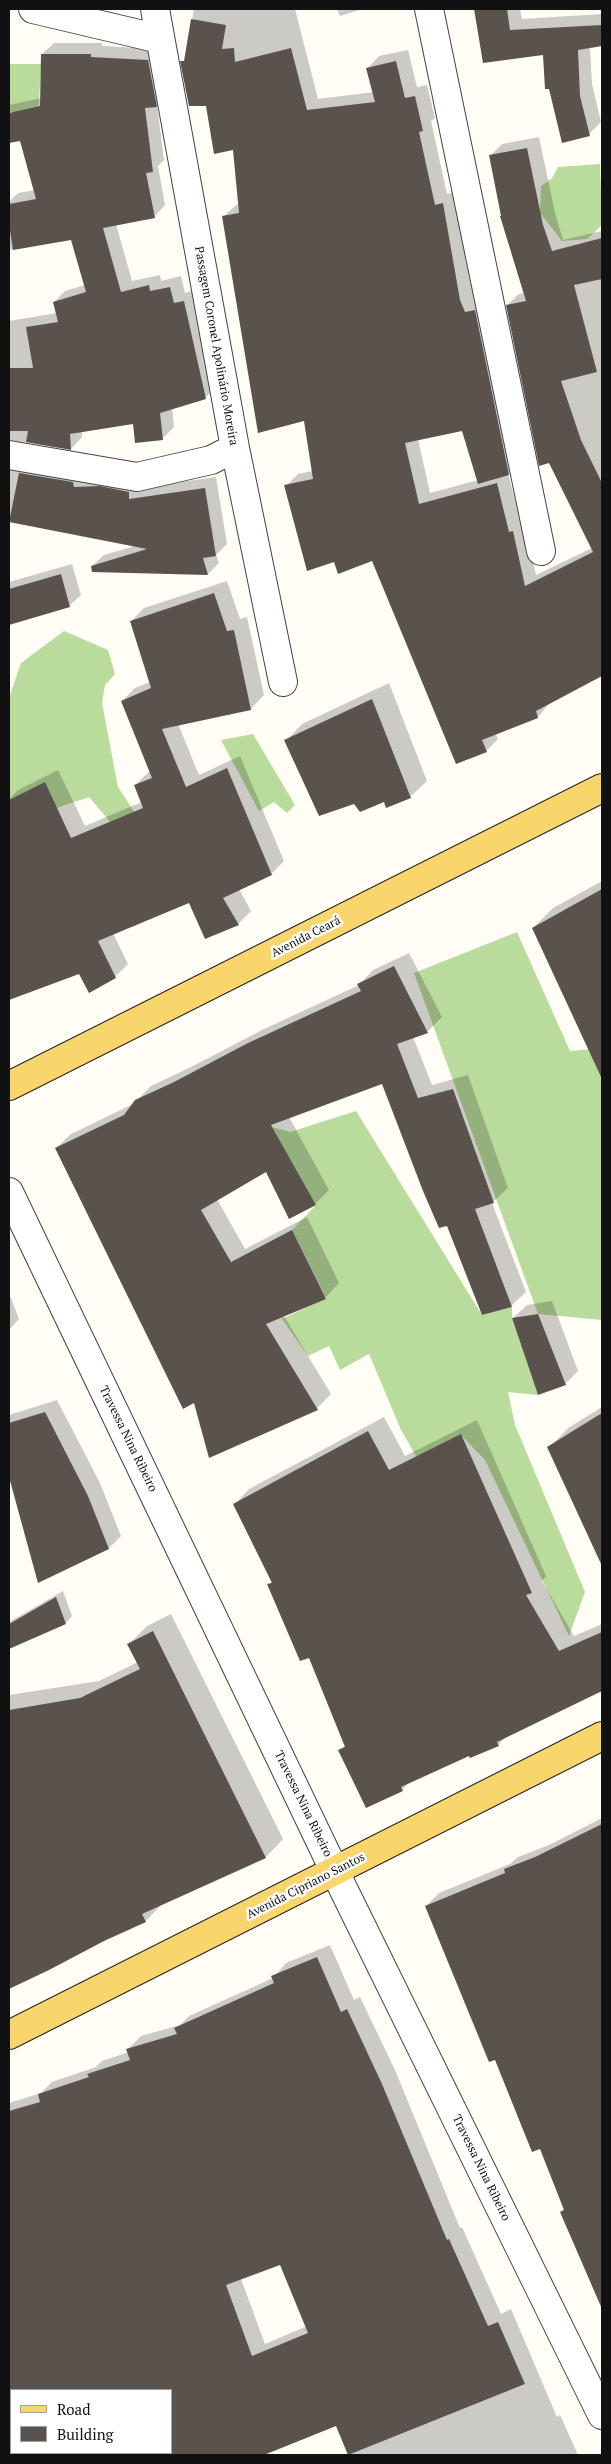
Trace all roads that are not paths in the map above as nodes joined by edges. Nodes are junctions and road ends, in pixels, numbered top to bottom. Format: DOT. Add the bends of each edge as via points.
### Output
graph roads {
  1 [pos="33,9"];
  2 [pos="155,9"];
  3 [pos="429,9"];
  4 [pos="160,40"];
  5 [pos="235,448"];
  6 [pos="9,455"];
  7 [pos="542,551"];
  8 [pos="282,682"];
  9 [pos="602,788"];
  10 [pos="9,1086"];
  11 [pos="9,1192"];
  12 [pos="602,1736"];
  13 [pos="335,1872"];
  14 [pos="9,2035"];
  15 [pos="602,2415"];
  1 -- 4 [label="street"];
  2 -- 4 [label="street, Passagem Coronel Apolinário Moreira"];
  3 -- 7 [label="street"];
  4 -- 5 [label="street, Passagem Coronel Apolinário Moreira"];
  5 -- 6 [label="street" via="211,460 137,477"];
  5 -- 8 [label="street, Passagem Coronel Apolinário Moreira"];
  9 -- 10 [label="main road, Avenida Ceará"];
  11 -- 13 [label="street, Travessa Nina Ribeiro"];
  12 -- 13 [label="main road, Avenida Cipriano Santos"];
  13 -- 14 [label="main road, Avenida Cipriano Santos"];
  13 -- 15 [label="street, Travessa Nina Ribeiro"];
}
